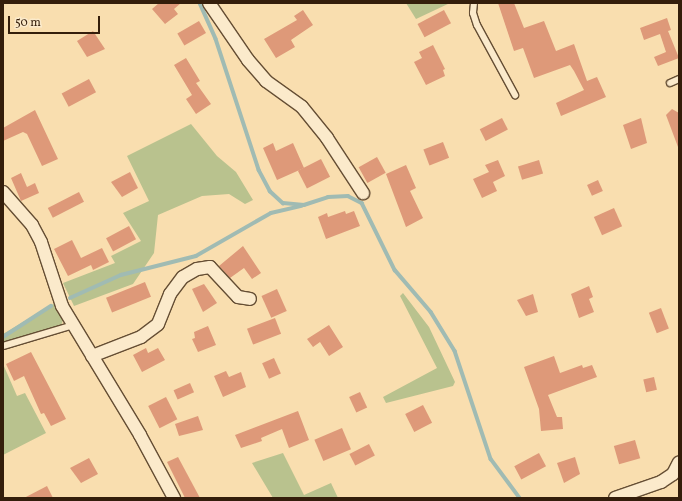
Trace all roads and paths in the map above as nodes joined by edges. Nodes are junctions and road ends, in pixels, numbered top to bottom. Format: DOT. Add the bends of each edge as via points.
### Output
graph roads {
  1 [pos="209,3"];
  2 [pos="474,3"];
  3 [pos="679,79"];
  4 [pos="670,83"];
  5 [pos="515,95"];
  6 [pos="3,192"];
  7 [pos="363,193"];
  8 [pos="250,299"];
  9 [pos="74,325"];
  10 [pos="3,346"];
  11 [pos="92,356"];
  12 [pos="679,462"];
  13 [pos="174,498"];
  14 [pos="615,498"];
  1 -- 7 [label="street" via="262,76 302,107 328,138"];
  2 -- 5 [label="lane" via="473,13 477,25"];
  3 -- 4 [label="lane"];
  6 -- 9 [label="street" via="32,225 41,242 62,306"];
  8 -- 11 [label="street" via="238,297 210,267 197,269 183,277 170,294 158,324 141,337"];
  9 -- 10 [label="lane"];
  9 -- 11 [label="street"];
  11 -- 13 [label="street" via="140,435"];
  12 -- 14 [label="street" via="672,474 661,482"];
}
